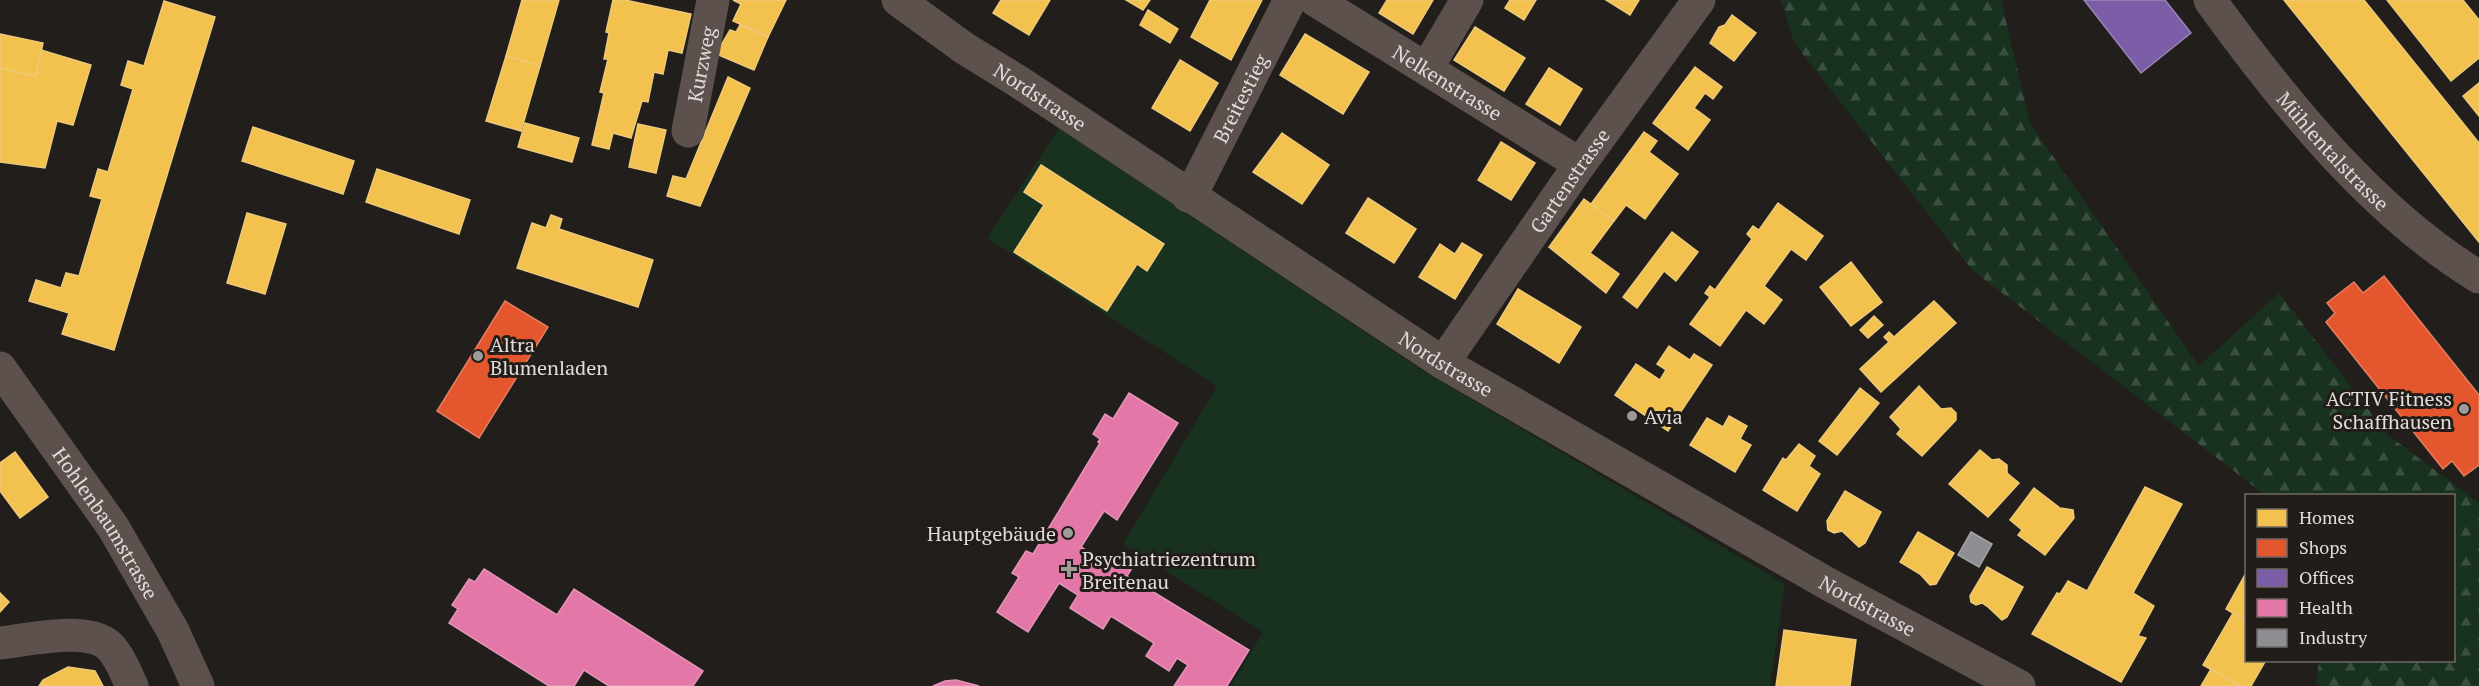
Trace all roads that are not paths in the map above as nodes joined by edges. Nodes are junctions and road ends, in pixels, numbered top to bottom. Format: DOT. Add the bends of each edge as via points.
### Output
graph roads {
  1 [pos="713,0"];
  2 [pos="898,0"];
  3 [pos="1290,0"];
  4 [pos="1315,0"];
  5 [pos="1467,0"];
  6 [pos="1699,0"];
  7 [pos="2210,0"];
  8 [pos="1427,68"];
  9 [pos="688,131"];
  10 [pos="1580,164"];
  11 [pos="1188,196"];
  12 [pos="2479,277"];
  13 [pos="1443,363"];
  14 [pos="0,368"];
  15 [pos="0,644"];
  16 [pos="132,686"];
  17 [pos="198,686"];
  18 [pos="2019,686"];
  1 -- 9 [label="street, Kurzweg"];
  2 -- 11 [label="street, Nordstrasse"];
  3 -- 11 [label="street, Breitestieg"];
  4 -- 8 [label="street, Nelkenstrasse"];
  5 -- 8 [label="street"];
  6 -- 10 [label="street, Gartenstrasse"];
  7 -- 12 [label="street, Mühlentalstrasse" via="2294,107 2381,204 2447,258"];
  8 -- 10 [label="street, Nelkenstrasse"];
  10 -- 13 [label="street, Gartenstrasse"];
  11 -- 13 [label="street, Nordstrasse"];
  13 -- 18 [label="street, Nordstrasse" via="1828,584"];
  14 -- 17 [label="street, Hohlenbaumstrasse" via="113,527 173,631"];
  15 -- 16 [label="street" via="86,634 102,639 113,649"];
}
